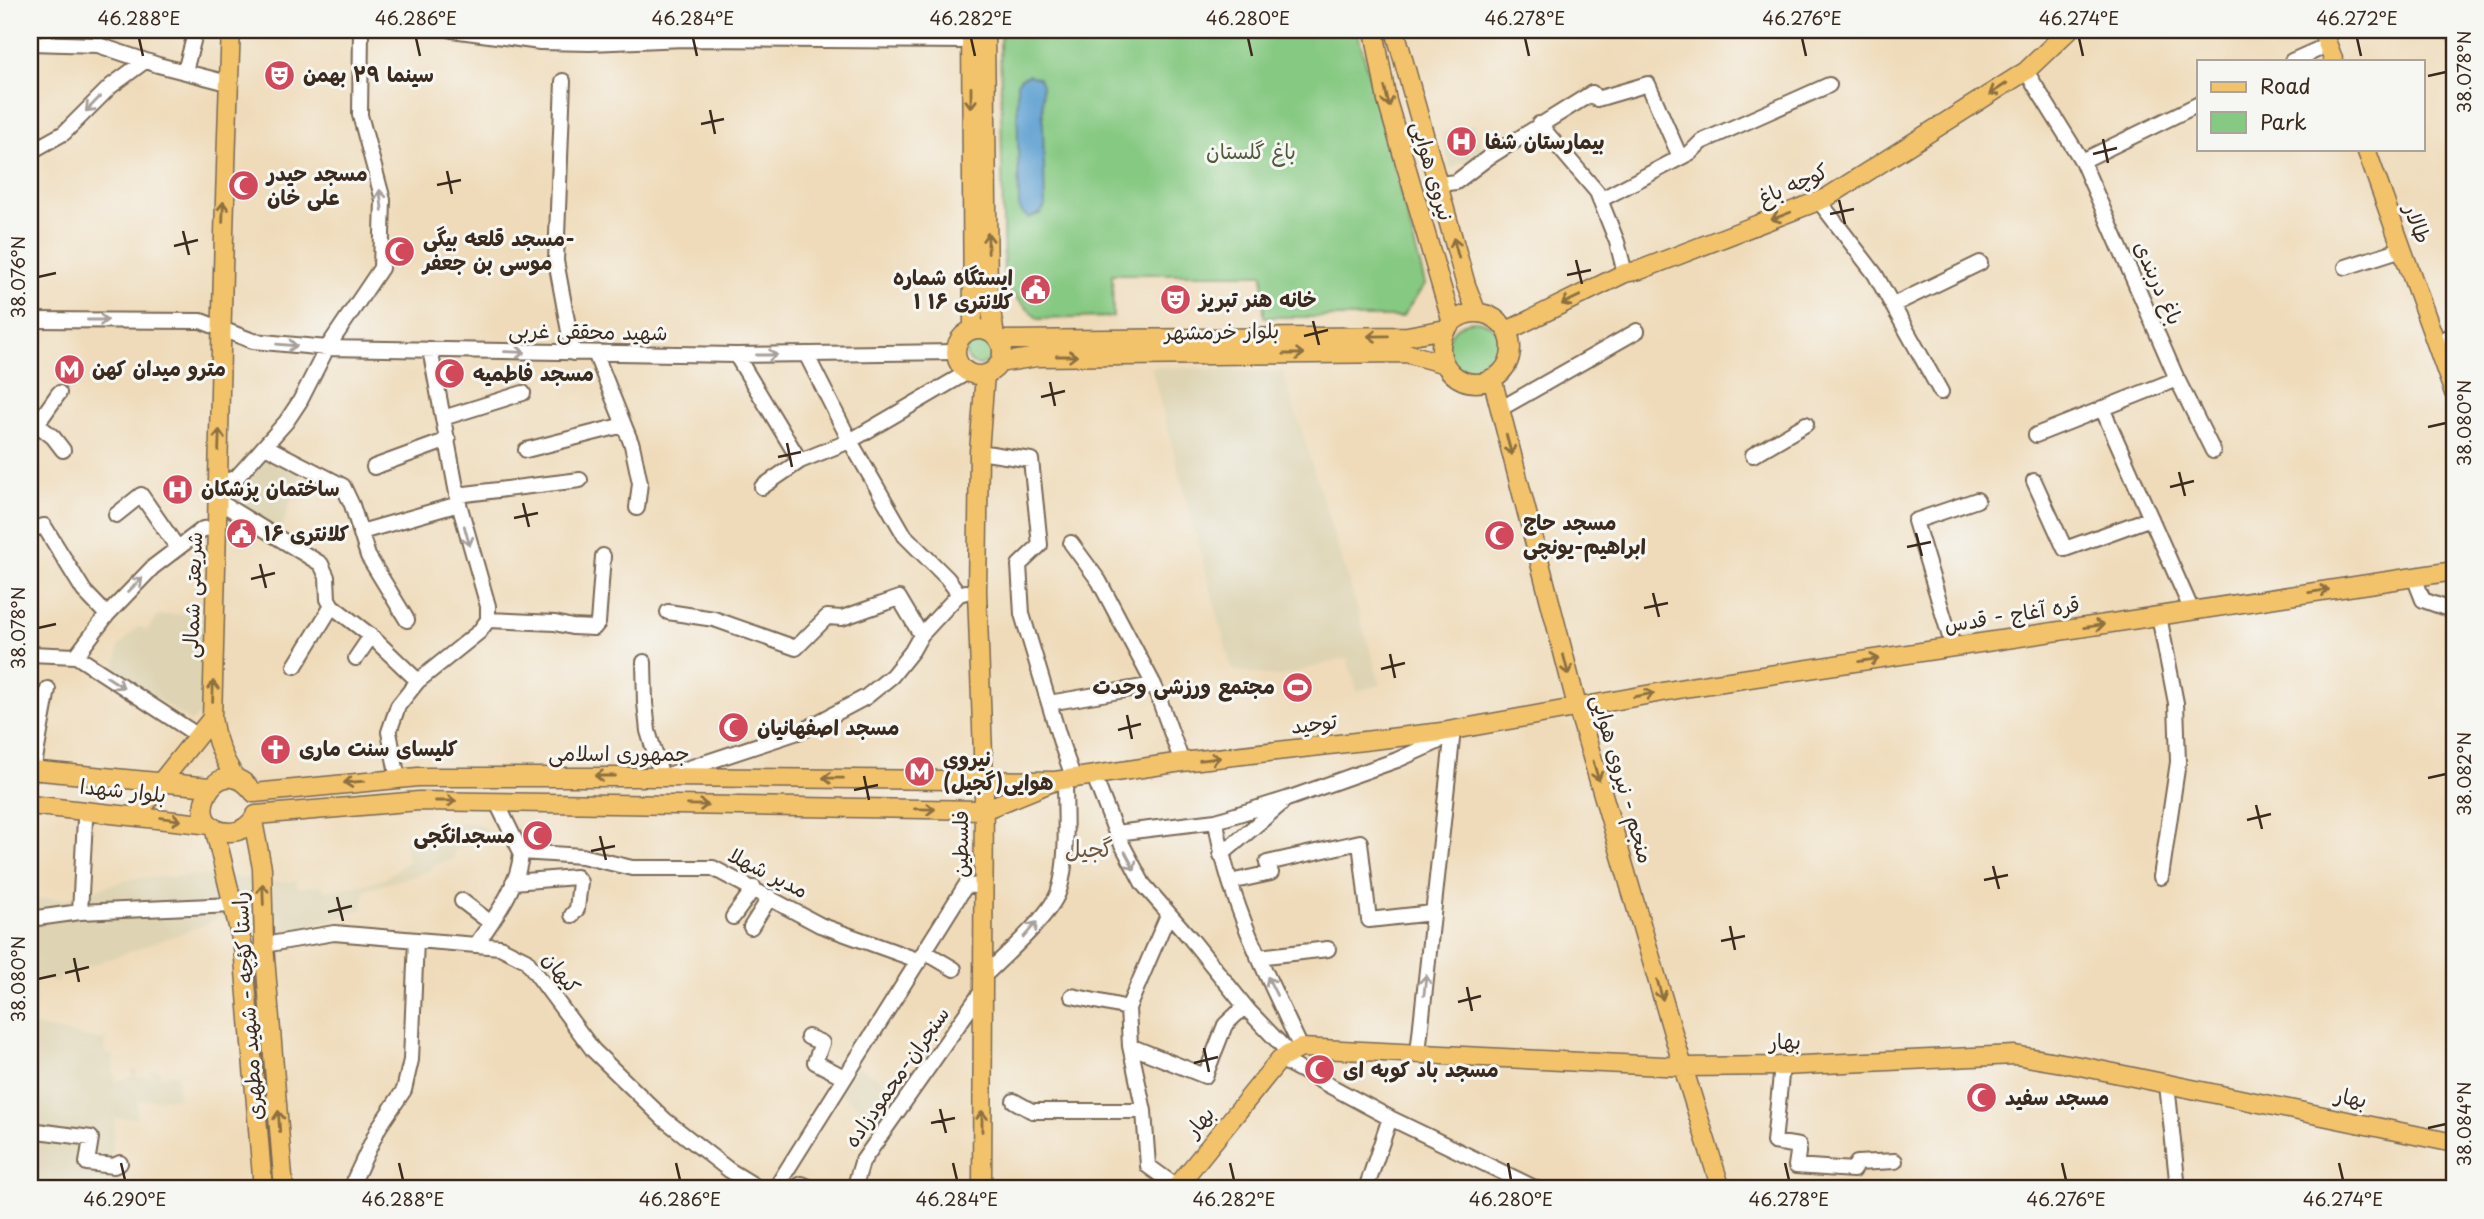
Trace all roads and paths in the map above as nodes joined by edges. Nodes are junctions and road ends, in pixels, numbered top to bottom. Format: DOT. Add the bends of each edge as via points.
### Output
graph roads {
  1 [pos="197,30"];
  2 [pos="231,30"];
  3 [pos="361,30"];
  4 [pos="452,30"];
  5 [pos="1374,30"];
  6 [pos="1395,30"];
  7 [pos="2069,30"];
  8 [pos="979,32"];
  9 [pos="804,35"];
  10 [pos="30,43"];
  11 [pos="2328,45"];
  12 [pos="2294,60"];
  13 [pos="145,61"];
  14 [pos="185,71"];
  15 [pos="2025,71"];
  16 [pos="563,81"];
  17 [pos="229,83"];
  18 [pos="1829,85"];
  19 [pos="2197,105"];
  20 [pos="1539,124"];
  21 [pos="2366,150"];
  22 [pos="30,152"];
  23 [pos="1680,157"];
  24 [pos="2082,161"];
  25 [pos="1438,184"];
  26 [pos="1600,200"];
  27 [pos="1819,201"];
  28 [pos="2402,249"];
  29 [pos="1980,263"];
  30 [pos="2346,267"];
  31 [pos="1625,274"];
  32 [pos="1893,305"];
  33 [pos="1477,313"];
  34 [pos="30,320"];
  35 [pos="1449,326"];
  36 [pos="222,328"];
  37 [pos="973,330"];
  38 [pos="1507,331"];
  39 [pos="1637,331"];
  40 [pos="2454,335"];
  41 [pos="997,338"];
  42 [pos="2436,342"];
  43 [pos="1175,347"];
  44 [pos="327,348"];
  45 [pos="430,349"];
  46 [pos="956,352"];
  47 [pos="573,353"];
  48 [pos="594,353"];
  49 [pos="806,354"];
  50 [pos="736,355"];
  51 [pos="1445,364"];
  52 [pos="982,371"];
  53 [pos="1492,379"];
  54 [pos="2177,379"];
  55 [pos="1941,392"];
  56 [pos="59,393"];
  57 [pos="523,393"];
  58 [pos="2454,393"];
  59 [pos="2102,408"];
  60 [pos="1500,409"];
  61 [pos="443,418"];
  62 [pos="1806,424"];
  63 [pos="624,425"];
  64 [pos="34,429"];
  65 [pos="2036,435"];
  66 [pos="448,440"];
  67 [pos="850,441"];
  68 [pos="265,446"];
  69 [pos="63,450"];
  70 [pos="526,450"];
  71 [pos="2213,451"];
  72 [pos="979,452"];
  73 [pos="1752,455"];
  74 [pos="800,461"];
  75 [pos="374,467"];
  76 [pos="580,480"];
  77 [pos="2034,481"];
  78 [pos="762,487"];
  79 [pos="218,492"];
  80 [pos="458,500"];
  81 [pos="1977,500"];
  82 [pos="636,508"];
  83 [pos="116,515"];
  84 [pos="2151,518"];
  85 [pos="218,528"];
  86 [pos="30,530"];
  87 [pos="360,532"];
  88 [pos="1071,543"];
  89 [pos="177,547"];
  90 [pos="603,556"];
  91 [pos="2454,571"];
  92 [pos="2414,577"];
  93 [pos="968,592"];
  94 [pos="332,606"];
  95 [pos="2192,611"];
  96 [pos="2454,611"];
  97 [pos="668,612"];
  98 [pos="107,615"];
  99 [pos="2159,616"];
  100 [pos="407,620"];
  101 [pos="488,620"];
  102 [pos="921,635"];
  103 [pos="371,636"];
  104 [pos="1953,647"];
  105 [pos="30,654"];
  106 [pos="76,656"];
  107 [pos="356,658"];
  108 [pos="644,662"];
  109 [pos="295,666"];
  110 [pos="418,681"];
  111 [pos="1154,685"];
  112 [pos="48,689"];
  113 [pos="1049,703"];
  114 [pos="1577,706"];
  115 [pos="212,718"];
  116 [pos="1452,730"];
  117 [pos="197,735"];
  118 [pos="1182,762"];
  119 [pos="31,770"];
  120 [pos="493,776"];
  121 [pos="1094,776"];
  122 [pos="662,777"];
  123 [pos="236,779"];
  124 [pos="398,779"];
  125 [pos="979,780"];
  126 [pos="1065,780"];
  127 [pos="160,783"];
  128 [pos="210,787"];
  129 [pos="1287,799"];
  130 [pos="496,801"];
  131 [pos="30,804"];
  132 [pos="979,810"];
  133 [pos="138,815"];
  134 [pos="254,818"];
  135 [pos="85,820"];
  136 [pos="1216,821"];
  137 [pos="212,826"];
  138 [pos="1116,833"];
  139 [pos="521,852"];
  140 [pos="1221,855"];
  141 [pos="2161,877"];
  142 [pos="513,882"];
  143 [pos="1230,882"];
  144 [pos="983,887"];
  145 [pos="754,888"];
  146 [pos="770,897"];
  147 [pos="462,901"];
  148 [pos="233,905"];
  149 [pos="80,912"];
  150 [pos="1433,913"];
  151 [pos="572,915"];
  152 [pos="1168,915"];
  153 [pos="733,917"];
  154 [pos="30,919"];
  155 [pos="491,923"];
  156 [pos="238,924"];
  157 [pos="264,925"];
  158 [pos="751,928"];
  159 [pos="416,940"];
  160 [pos="264,945"];
  161 [pos="477,945"];
  162 [pos="1328,949"];
  163 [pos="923,956"];
  164 [pos="1258,957"];
  165 [pos="954,969"];
  166 [pos="982,985"];
  167 [pos="1072,996"];
  168 [pos="1245,1006"];
  169 [pos="1128,1008"];
  170 [pos="808,1037"];
  171 [pos="1130,1046"];
  172 [pos="1290,1053"];
  173 [pos="1418,1053"];
  174 [pos="1782,1066"];
  175 [pos="1682,1067"];
  176 [pos="844,1077"];
  177 [pos="2167,1084"];
  178 [pos="1014,1101"];
  179 [pos="1144,1111"];
  180 [pos="1390,1118"];
  181 [pos="30,1130"];
  182 [pos="2454,1143"];
  183 [pos="1895,1161"];
  184 [pos="120,1163"];
  185 [pos="1176,1188"];
  186 [pos="263,1189"];
  187 [pos="284,1189"];
  188 [pos="353,1189"];
  189 [pos="760,1189"];
  190 [pos="775,1189"];
  191 [pos="793,1189"];
  192 [pos="814,1189"];
  193 [pos="854,1189"];
  194 [pos="982,1189"];
  195 [pos="1366,1189"];
  196 [pos="1537,1189"];
  197 [pos="1721,1189"];
  198 [pos="2178,1189"];
  1 -- 14 [label="street"];
  2 -- 17 [label="main road, شریعتی شمالی"];
  44 -- 3 [label="street, one-way" via="381,268 383,200 360,115"];
  4 -- 9 [label="street" via="540,42 590,43"];
  5 -- 35 [label="main road, نیروی هوایی, one-way" via="1387,101"];
  6 -- 25 [label="main road, نیروی هوایی"];
  7 -- 15 [label="main road, کوچه باغ"];
  8 -- 9 [label="street"];
  8 -- 37 [label="main road, one-way"];
  41 -- 8 [label="main road, one-way" via="988,291"];
  10 -- 13 [label="street" via="97,45"];
  11 -- 12 [label="street"];
  13 -- 14 [label="street"];
  13 -- 22 [label="street, one-way" via="111,86 64,133"];
  14 -- 17 [label="street"];
  15 -- 24 [label="street, باغ دربندی"];
  15 -- 27 [label="main road, کوچه باغ, one-way"];
  16 -- 47 [label="street" via="556,261"];
  36 -- 17 [label="main road, شریعتی شمالی, one-way"];
  18 -- 23 [label="street" via="1701,142"];
  19 -- 24 [label="street"];
  20 -- 23 [label="street" via="1592,93 1597,99 1648,84"];
  20 -- 25 [label="street" via="1456,182"];
  20 -- 26 [label="street"];
  21 -- 28 [label="main road, طالار"];
  23 -- 26 [label="street"];
  24 -- 54 [label="street, باغ دربندی"];
  33 -- 25 [label="main road, نیروی هوایی, one-way"];
  26 -- 31 [label="street"];
  27 -- 31 [label="main road, کوچه باغ, one-way"];
  27 -- 32 [label="street"];
  28 -- 30 [label="street"];
  28 -- 42 [label="main road, طالار"];
  29 -- 32 [label="street"];
  31 -- 38 [label="main road, کوچه باغ, one-way"];
  32 -- 55 [label="street"];
  33 -- 35 [label="main road" via="1460,317"];
  33 -- 38 [label="main road" via="1494,318"];
  34 -- 36 [label="street, شهید محققی غربی, one-way" via="201,321"];
  35 -- 43 [label="main road, بلوار خرمشهر, one-way" via="1407,336"];
  35 -- 51 [label="main road" via="1441,347"];
  36 -- 44 [label="street, شهید محققی غربی, one-way" via="253,341"];
  79 -- 36 [label="main road, شریعتی شمالی, one-way"];
  37 -- 41 [label="main road" via="985,330"];
  37 -- 46 [label="main road" via="959,341"];
  38 -- 53 [label="main road" via="1509,358"];
  39 -- 60 [label="street"];
  40 -- 42 [label="street"];
  41 -- 43 [label="main road, بلوار خرمشهر"];
  41 -- 52 [label="main road" via="1002,352"];
  42 -- 58 [label="main road, طالار"];
  43 -- 51 [label="main road, بلوار خرمشهر, one-way" via="1406,354"];
  52 -- 43 [label="main road, بلوار خرمشهر, one-way" via="1037,356"];
  44 -- 45 [label="street, شهید محققی غربی"];
  44 -- 68 [label="street" via="300,401"];
  45 -- 47 [label="street, شهید محققی غربی, one-way"];
  45 -- 61 [label="street"];
  46 -- 49 [label="street, شهید محققی غربی"];
  46 -- 52 [label="main road" via="959,363"];
  47 -- 48 [label="street, شهید محققی غربی"];
  48 -- 50 [label="street, شهید محققی غربی"];
  48 -- 63 [label="street"];
  50 -- 49 [label="street, شهید محققی غربی, one-way"];
  49 -- 67 [label="street"];
  50 -- 74 [label="street"];
  51 -- 53 [label="main road" via="1466,381"];
  52 -- 67 [label="street"];
  52 -- 72 [label="main road, فلسطین"];
  52 -- 93 [label="main road, فلسطین"];
  53 -- 60 [label="main road, منجم - نیروی هوایی"];
  54 -- 59 [label="street"];
  54 -- 71 [label="street, باغ دربندی"];
  56 -- 64 [label="street"];
  57 -- 61 [label="street"];
  59 -- 65 [label="street"];
  59 -- 84 [label="street"];
  60 -- 114 [label="main road, منجم - نیروی هوایی, one-way"];
  61 -- 66 [label="street"];
  62 -- 73 [label="street"];
  63 -- 70 [label="street"];
  63 -- 82 [label="street" via="640,483"];
  64 -- 69 [label="street" via="53,437"];
  66 -- 75 [label="street"];
  66 -- 80 [label="street"];
  67 -- 74 [label="street"];
  67 -- 93 [label="street" via="905,536"];
  68 -- 79 [label="street"];
  68 -- 87 [label="street" via="343,486"];
  72 -- 93 [label="main road, فلسطین"];
  72 -- 113 [label="street" via="1031,460 1040,545 1019,565 1021,614"];
  74 -- 78 [label="street"];
  76 -- 80 [label="street"];
  77 -- 84 [label="street" via="2065,550"];
  79 -- 85 [label="main road, شریعتی شمالی"];
  79 -- 94 [label="street" via="321,564"];
  80 -- 87 [label="street"];
  80 -- 101 [label="street, one-way"];
  81 -- 104 [label="street" via="1914,522"];
  83 -- 89 [label="street" via="141,495"];
  84 -- 95 [label="street"];
  85 -- 89 [label="street" via="203,529"];
  115 -- 85 [label="main road, شریعتی شمالی, one-way"];
  86 -- 98 [label="street" via="44,526 84,591"];
  87 -- 100 [label="street" via="368,556"];
  88 -- 111 [label="street" via="1099,581"];
  98 -- 89 [label="street, one-way"];
  90 -- 101 [label="street" via="594,628"];
  91 -- 92 [label="main road, قره آغاج - قدس"];
  95 -- 92 [label="main road, قره آغاج - قدس, one-way"];
  92 -- 96 [label="street" via="2423,600"];
  93 -- 102 [label="street"];
  93 -- 125 [label="main road, فلسطین"];
  94 -- 103 [label="street"];
  94 -- 109 [label="street"];
  95 -- 99 [label="main road, قره آغاج - قدس"];
  97 -- 102 [label="street" via="714,619 796,648 827,617 842,618 899,598"];
  98 -- 106 [label="street"];
  104 -- 99 [label="main road, قره آغاج - قدس, one-way"];
  99 -- 141 [label="street" via="2176,703 2178,762"];
  101 -- 110 [label="street"];
  102 -- 122 [label="street" via="892,676 844,710 804,730"];
  103 -- 107 [label="street"];
  103 -- 110 [label="street"];
  114 -- 104 [label="main road, قره آغاج - قدس, one-way"];
  105 -- 106 [label="street"];
  106 -- 117 [label="street, one-way"];
  108 -- 122 [label="street" via="648,732"];
  110 -- 124 [label="street" via="390,725"];
  111 -- 113 [label="street"];
  111 -- 118 [label="street"];
  112 -- 119 [label="street"];
  113 -- 126 [label="street"];
  114 -- 116 [label="main road, توحید"];
  114 -- 175 [label="main road, منجم - نیروی هوایی, one-way"];
  115 -- 117 [label="main road"];
  115 -- 123 [label="main road, شریعتی شمالی" via="215,738"];
  118 -- 116 [label="main road, توحید, one-way"];
  116 -- 129 [label="street" via="1397,760"];
  116 -- 150 [label="street"];
  117 -- 127 [label="main road"];
  118 -- 121 [label="main road, توحید"];
  119 -- 127 [label="main road, بلوار شهدا"];
  122 -- 120 [label="main road, جمهوری اسلامی, one-way"];
  120 -- 124 [label="main road, جمهوری اسلامی"];
  120 -- 130 [label="main road"];
  121 -- 126 [label="main road, توحید"];
  121 -- 138 [label="street"];
  125 -- 122 [label="main road, جمهوری اسلامی, one-way"];
  124 -- 123 [label="main road, جمهوری اسلامی, one-way" via="254,793"];
  123 -- 128 [label="main road" via="226,778"];
  125 -- 126 [label="main road, جمهوری اسلامی"];
  125 -- 132 [label="main road, فلسطین"];
  126 -- 132 [label="main road"];
  166 -- 126 [label="street, سنجران-محمودزاده, one-way" via="1057,895 1063,875"];
  127 -- 128 [label="main road, بلوار شهدا"];
  127 -- 133 [label="main road"];
  128 -- 137 [label="main road, راستا کؤچه - شهید مطهری" via="203,810"];
  129 -- 136 [label="street"];
  129 -- 140 [label="street"];
  130 -- 132 [label="main road, one-way"];
  134 -- 130 [label="main road, one-way" via="419,801"];
  130 -- 139 [label="street"];
  131 -- 133 [label="main road, بلوار شهدا"];
  132 -- 144 [label="main road, فلسطین"];
  133 -- 137 [label="main road, بلوار شهدا, one-way"];
  134 -- 137 [label="main road, بلوار شهدا" via="234,832"];
  157 -- 134 [label="main road, راستا کؤچه - شهید مطهری, one-way"];
  135 -- 149 [label="street"];
  136 -- 138 [label="street"];
  136 -- 140 [label="street"];
  137 -- 148 [label="main road, راستا کؤچه - شهید مطهری"];
  138 -- 152 [label="street, one-way" via="1143,884"];
  139 -- 142 [label="street"];
  139 -- 145 [label="street, مدیر شهلا" via="582,856 632,868 713,868"];
  140 -- 143 [label="street"];
  142 -- 151 [label="street" via="576,877 580,882"];
  142 -- 155 [label="street"];
  143 -- 150 [label="street" via="1270,873 1267,863 1360,842 1369,920"];
  143 -- 164 [label="street"];
  144 -- 163 [label="street" via="966,885"];
  144 -- 166 [label="main road, فلسطین"];
  145 -- 146 [label="street, مدیر شهلا"];
  145 -- 153 [label="street"];
  146 -- 158 [label="street"];
  146 -- 163 [label="street, مدیر شهلا" via="820,925"];
  147 -- 155 [label="street"];
  148 -- 149 [label="street"];
  148 -- 156 [label="main road, راستا کؤچه - شهید مطهری"];
  149 -- 154 [label="street"];
  173 -- 150 [label="street, one-way"];
  152 -- 168 [label="street"];
  152 -- 169 [label="street"];
  155 -- 161 [label="street"];
  156 -- 157 [label="main road" via="249,918"];
  156 -- 186 [label="main road, راستا کؤچه - شهید مطهری"];
  157 -- 160 [label="main road, راستا کؤچه - شهید مطهری"];
  159 -- 160 [label="street, کیهان" via="334,933"];
  159 -- 161 [label="street, کیهان"];
  159 -- 188 [label="street" via="411,1060 404,1090 389,1110"];
  187 -- 160 [label="main road, راستا کؤچه - شهید مطهری, one-way"];
  161 -- 189 [label="street, کیهان" via="500,947 526,960 593,1050 665,1120"];
  162 -- 164 [label="street"];
  163 -- 165 [label="street, مدیر شهلا"];
  163 -- 176 [label="street"];
  172 -- 164 [label="street, one-way"];
  166 -- 193 [label="street, سنجران-محمودزاده" via="862,1161"];
  194 -- 166 [label="main road, فلسطین, one-way"];
  167 -- 169 [label="street"];
  168 -- 171 [label="street" via="1225,1026 1205,1076"];
  168 -- 172 [label="street"];
  169 -- 171 [label="street"];
  170 -- 176 [label="street" via="822,1043 815,1062"];
  171 -- 179 [label="street"];
  172 -- 173 [label="main road, بهار"];
  172 -- 180 [label="street"];
  172 -- 185 [label="main road, بهار"];
  173 -- 175 [label="main road, بهار"];
  174 -- 175 [label="main road, بهار"];
  174 -- 177 [label="main road, بهار" via="2015,1055"];
  174 -- 183 [label="street" via="1774,1142 1799,1146 1796,1166 1853,1170 1857,1163"];
  175 -- 197 [label="main road, منجم - نیروی هوایی"];
  176 -- 190 [label="street"];
  177 -- 182 [label="main road, بهار"];
  177 -- 198 [label="street"];
  178 -- 179 [label="street" via="1032,1111"];
  179 -- 185 [label="street" via="1148,1166"];
  180 -- 195 [label="street"];
  180 -- 196 [label="street"];
  181 -- 184 [label="street" via="91,1138 87,1163"];
  191 -- 192 [label="street" via="802,1184"];
}
